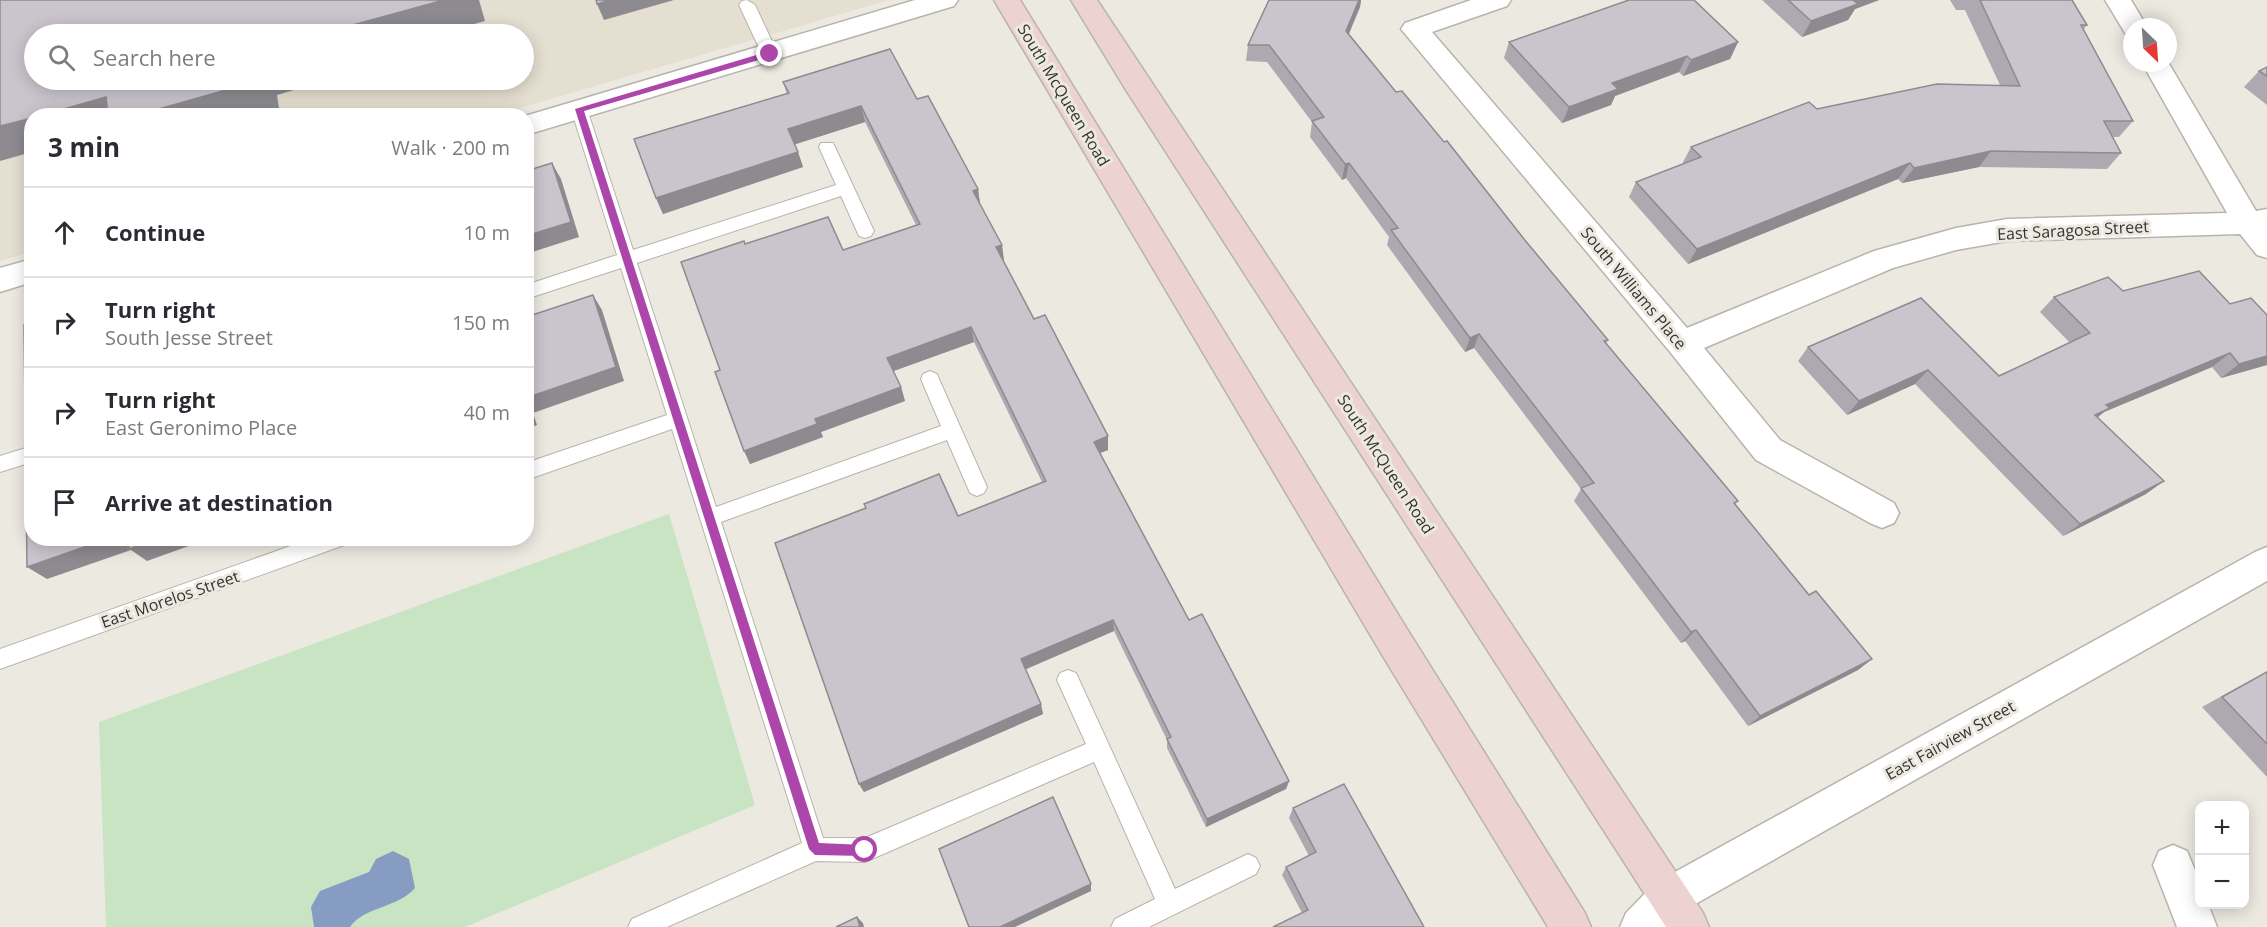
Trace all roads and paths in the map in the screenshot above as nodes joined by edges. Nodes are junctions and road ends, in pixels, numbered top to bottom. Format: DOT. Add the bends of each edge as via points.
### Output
graph roads {
  1 [pos="945,0"];
  2 [pos="1007,0"];
  3 [pos="1084,0"];
  4 [pos="1498,0"];
  5 [pos="2118,0"];
  6 [pos="747,5"];
  7 [pos="2129,18"];
  8 [pos="770,54"];
  9 [pos="2161,72"];
  10 [pos="579,109"];
  11 [pos="534,123"];
  12 [pos="827,147"];
  13 [pos="845,188"];
  14 [pos="2258,222"];
  15 [pos="865,231"];
  16 [pos="2267,247"];
  17 [pos="627,259"];
  18 [pos="24,272"];
  19 [pos="0,280"];
  20 [pos="534,289"];
  21 [pos="1682,344"];
  22 [pos="930,379"];
  23 [pos="678,419"];
  24 [pos="952,430"];
  25 [pos="24,456"];
  26 [pos="0,464"];
  27 [pos="534,469"];
  28 [pos="977,487"];
  29 [pos="1882,513"];
  30 [pos="709,518"];
  31 [pos="318,546"];
  32 [pos="2267,563"];
  33 [pos="0,659"];
  34 [pos="1068,680"];
  35 [pos="1099,749"];
  36 [pos="815,849"];
  37 [pos="2173,865"];
  38 [pos="1248,866"];
  39 [pos="1169,904"];
  40 [pos="1679,912"];
  41 [pos="654,924"];
  42 [pos="1123,927"];
  43 [pos="1571,927"];
  44 [pos="1640,927"];
  45 [pos="2197,927"];
  1 -- 8 [label="street"];
  2 -- 43 [label="main road, South McQueen Road"];
  3 -- 40 [label="main road, South McQueen Road"];
  4 -- 21 [label="street, South Williams Place" via="1414,29"];
  5 -- 7 [label="street"];
  6 -- 8 [label="lane"];
  8 -- 10 [label="street"];
  9 -- 14 [label="street"];
  10 -- 11 [label="street"];
  10 -- 17 [label="lane"];
  12 -- 13 [label="lane"];
  13 -- 15 [label="lane"];
  13 -- 17 [label="lane"];
  14 -- 16 [label="street"];
  14 -- 21 [label="street, East Saragosa Street" via="2007,230 1956,239 1885,259"];
  17 -- 20 [label="lane"];
  17 -- 23 [label="lane"];
  18 -- 19 [label="street"];
  21 -- 29 [label="street, South Williams Place" via="1768,450"];
  22 -- 24 [label="lane"];
  23 -- 27 [label="lane"];
  23 -- 30 [label="lane"];
  24 -- 28 [label="lane"];
  24 -- 30 [label="lane"];
  25 -- 26 [label="lane"];
  30 -- 36 [label="lane"];
  31 -- 33 [label="lane, East Morelos Street"];
  32 -- 40 [label="street, East Fairview Street"];
  34 -- 35 [label="lane"];
  35 -- 36 [label="lane" via="865,850"];
  35 -- 39 [label="lane"];
  36 -- 41 [label="lane"];
  37 -- 45 [label="street"];
  38 -- 39 [label="lane"];
  39 -- 42 [label="lane"];
  40 -- 44 [label="street, East Fairview Street"];
}
